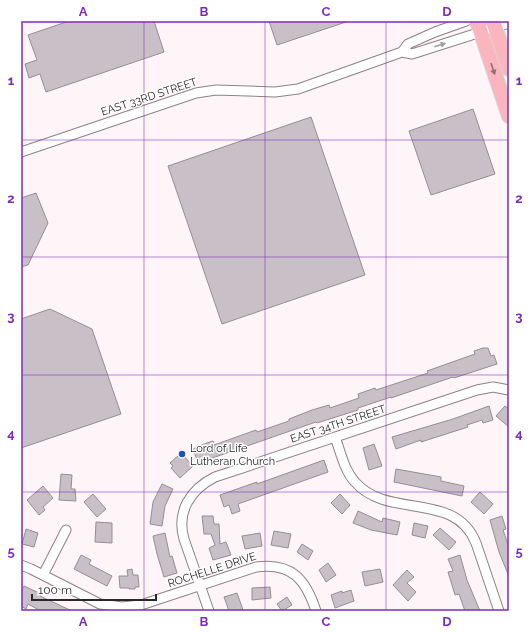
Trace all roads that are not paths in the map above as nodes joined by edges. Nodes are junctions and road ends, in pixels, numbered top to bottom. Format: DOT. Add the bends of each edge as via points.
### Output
graph roads {
  1 [pos="466,21"];
  2 [pos="509,23"];
  3 [pos="494,24"];
  4 [pos="478,27"];
  5 [pos="402,52"];
  6 [pos="509,69"];
  7 [pos="509,116"];
  8 [pos="21,152"];
  9 [pos="509,390"];
  10 [pos="335,438"];
  11 [pos="66,530"];
  12 [pos="21,565"];
  13 [pos="43,575"];
  14 [pos="200,586"];
  15 [pos="209,611"];
  16 [pos="316,611"];
  17 [pos="499,611"];
  1 -- 5 [label="street, EAST 33RD STREET" via="408,44"];
  2 -- 3 [label="street, EAST 33RD STREET"];
  3 -- 4 [label="street, EAST 33RD STREET"];
  3 -- 6 [label="main road"];
  5 -- 4 [label="street, EAST 33RD STREET, one-way" via="412,54"];
  4 -- 7 [label="main road, one-way"];
  5 -- 8 [label="street, EAST 33RD STREET" via="298,89 275,92 216,90 196,94"];
  9 -- 10 [label="street, EAST 34TH STREET" via="493,387 477,390"];
  10 -- 14 [label="street, EAST 34TH STREET" via="215,477 194,492 186,506 182,522"];
  10 -- 17 [label="street" via="347,471 364,491 381,500 446,513 466,526 476,543"];
  11 -- 13 [label="street"];
  12 -- 13 [label="street, ROCHELLE DRIVE"];
  13 -- 14 [label="street, ROCHELLE DRIVE" via="93,601 115,607 141,605"];
  14 -- 15 [label="street"];
  14 -- 16 [label="street, ROCHELLE DRIVE" via="249,569 279,567 299,578 308,590"];
}
